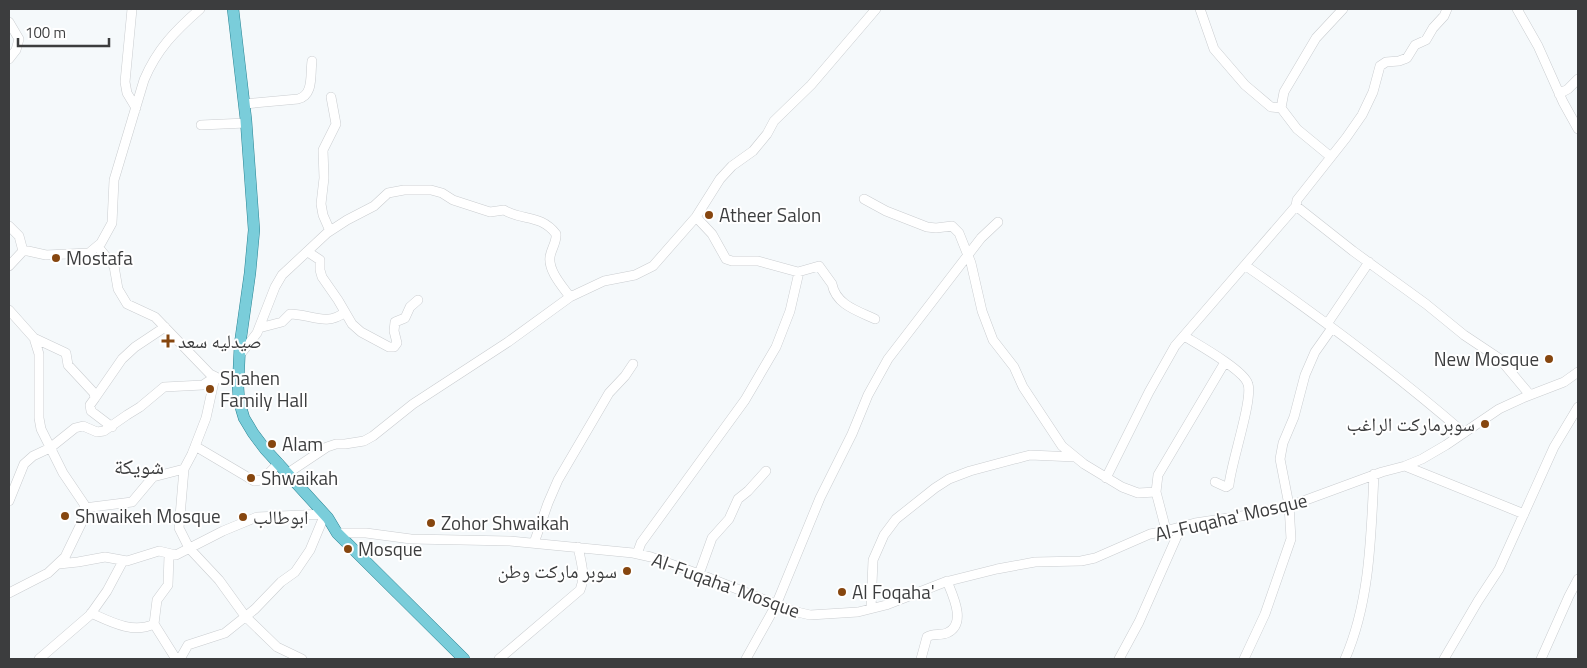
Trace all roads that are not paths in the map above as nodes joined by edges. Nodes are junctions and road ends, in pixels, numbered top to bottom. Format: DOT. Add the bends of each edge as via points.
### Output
graph roads {
  1 [pos="132,9"];
  2 [pos="200,9"];
  3 [pos="233,9"];
  4 [pos="876,9"];
  5 [pos="1200,9"];
  6 [pos="1343,9"];
  7 [pos="1447,9"];
  8 [pos="1517,9"];
  9 [pos="9,22"];
  10 [pos="9,59"];
  11 [pos="312,61"];
  12 [pos="1578,79"];
  13 [pos="1559,94"];
  14 [pos="331,97"];
  15 [pos="244,104"];
  16 [pos="136,108"];
  17 [pos="1281,108"];
  18 [pos="246,124"];
  19 [pos="201,125"];
  20 [pos="1578,129"];
  21 [pos="1331,157"];
  22 [pos="864,198"];
  23 [pos="1296,206"];
  24 [pos="696,216"];
  25 [pos="998,222"];
  26 [pos="9,226"];
  27 [pos="330,231"];
  28 [pos="98,246"];
  29 [pos="23,252"];
  30 [pos="308,252"];
  31 [pos="968,254"];
  32 [pos="1369,262"];
  33 [pos="9,266"];
  34 [pos="1246,266"];
  35 [pos="799,272"];
  36 [pos="570,297"];
  37 [pos="418,300"];
  38 [pos="9,310"];
  39 [pos="345,312"];
  40 [pos="875,319"];
  41 [pos="165,326"];
  42 [pos="1329,326"];
  43 [pos="259,328"];
  44 [pos="1184,336"];
  45 [pos="34,338"];
  46 [pos="239,356"];
  47 [pos="1225,362"];
  48 [pos="633,364"];
  49 [pos="1578,372"];
  50 [pos="215,377"];
  51 [pos="238,381"];
  52 [pos="1530,395"];
  53 [pos="95,398"];
  54 [pos="1578,407"];
  55 [pos="112,426"];
  56 [pos="1464,433"];
  57 [pos="195,446"];
  58 [pos="50,448"];
  59 [pos="1075,457"];
  60 [pos="278,463"];
  61 [pos="1405,466"];
  62 [pos="184,469"];
  63 [pos="766,471"];
  64 [pos="288,473"];
  65 [pos="1374,474"];
  66 [pos="1106,478"];
  67 [pos="1215,482"];
  68 [pos="1156,492"];
  69 [pos="9,501"];
  70 [pos="1289,506"];
  71 [pos="84,508"];
  72 [pos="325,514"];
  73 [pos="1524,514"];
  74 [pos="1181,526"];
  75 [pos="1166,530"];
  76 [pos="338,534"];
  77 [pos="534,543"];
  78 [pos="578,547"];
  79 [pos="189,548"];
  80 [pos="636,554"];
  81 [pos="169,555"];
  82 [pos="123,561"];
  83 [pos="59,564"];
  84 [pos="699,574"];
  85 [pos="1578,579"];
  86 [pos="947,582"];
  87 [pos="9,594"];
  88 [pos="776,605"];
  89 [pos="871,608"];
  90 [pos="91,613"];
  91 [pos="245,616"];
  92 [pos="154,624"];
  93 [pos="39,659"];
  94 [pos="178,659"];
  95 [pos="302,659"];
  96 [pos="464,659"];
  97 [pos="499,659"];
  98 [pos="746,659"];
  99 [pos="920,659"];
  100 [pos="1119,659"];
  101 [pos="1244,659"];
  102 [pos="1345,659"];
  103 [pos="1444,659"];
  104 [pos="1541,659"];
  1 -- 16 [label="street" via="125,82"];
  2 -- 16 [label="street" via="159,51 144,80"];
  3 -- 15 [label="main road"];
  4 -- 24 [label="street" via="811,85 774,121 753,151 720,179"];
  5 -- 17 [label="street" via="1214,50 1245,85 1271,107"];
  6 -- 17 [label="street" via="1316,38 1284,92"];
  7 -- 21 [label="street" via="1426,40 1415,46 1407,58 1380,66 1362,115"];
  8 -- 13 [label="street"];
  9 -- 10 [label="street" via="19,39"];
  11 -- 15 [label="street" via="309,91 304,97"];
  12 -- 13 [label="street"];
  13 -- 20 [label="street"];
  14 -- 27 [label="street" via="336,124 324,150 321,204 322,215"];
  15 -- 18 [label="main road"];
  16 -- 28 [label="street" via="114,180 112,223"];
  17 -- 21 [label="street" via="1297,129"];
  18 -- 19 [label="street"];
  18 -- 46 [label="main road" via="254,234"];
  21 -- 23 [label="street" via="1296,200"];
  22 -- 31 [label="street" via="886,211 927,227 952,226 959,233"];
  23 -- 32 [label="street"];
  23 -- 34 [label="street"];
  24 -- 35 [label="street" via="712,234 726,259 754,261"];
  24 -- 36 [label="street" via="646,271 604,281"];
  25 -- 31 [label="street"];
  26 -- 29 [label="street" via="19,236"];
  27 -- 30 [label="street"];
  27 -- 36 [label="street" via="374,206 388,193 442,192 453,200 490,212 500,209 533,218 555,231 550,263"];
  28 -- 29 [label="street" via="89,252 54,255"];
  28 -- 41 [label="street" via="114,266 124,301"];
  29 -- 33 [label="street"];
  30 -- 39 [label="street" via="320,260 322,277"];
  30 -- 43 [label="street" via="277,282"];
  31 -- 59 [label="street" via="993,340 1014,367 1048,427"];
  31 -- 88 [label="street" via="884,366 868,395 820,498"];
  32 -- 42 [label="street"];
  32 -- 52 [label="street" via="1500,359"];
  34 -- 42 [label="street"];
  34 -- 44 [label="street"];
  35 -- 40 [label="street" via="820,267 842,303"];
  35 -- 80 [label="street" via="790,311 772,355 745,400"];
  36 -- 64 [label="street" via="414,404 373,436 364,441 327,447"];
  37 -- 39 [label="street" via="405,318 395,324 397,342 393,347 361,332"];
  38 -- 45 [label="street"];
  39 -- 43 [label="street" via="324,320 290,314 282,322"];
  41 -- 50 [label="street"];
  41 -- 53 [label="street" via="122,359"];
  42 -- 56 [label="street"];
  42 -- 70 [label="street" via="1305,375 1283,443 1280,459"];
  43 -- 46 [label="street"];
  44 -- 47 [label="street"];
  44 -- 66 [label="street" via="1164,365"];
  45 -- 53 [label="street" via="64,351 68,364"];
  45 -- 58 [label="street" via="38,354 39,418"];
  46 -- 51 [label="main road"];
  47 -- 67 [label="street" via="1247,382 1248,396 1229,485 1226,487"];
  47 -- 68 [label="street" via="1160,470"];
  48 -- 77 [label="street" via="609,393 558,480"];
  49 -- 52 [label="street, Al-Fuqaha' Mosque" via="1564,382"];
  50 -- 51 [label="street"];
  50 -- 55 [label="street" via="203,385 164,387"];
  50 -- 57 [label="street" via="208,412"];
  51 -- 60 [label="main road" via="239,401 246,422"];
  52 -- 56 [label="street, Al-Fuqaha' Mosque" via="1498,409"];
  53 -- 55 [label="street" via="90,405 91,411"];
  54 -- 73 [label="street" via="1554,447"];
  55 -- 58 [label="street" via="97,432 79,426"];
  56 -- 61 [label="street, Al-Fuqaha' Mosque"];
  57 -- 60 [label="street" via="254,481 262,480"];
  57 -- 62 [label="street"];
  58 -- 69 [label="street" via="24,464"];
  58 -- 71 [label="street"];
  59 -- 66 [label="street"];
  59 -- 89 [label="street" via="1030,455 970,471 935,488 896,519 884,535 873,560"];
  60 -- 64 [label="main road"];
  61 -- 65 [label="street, Al-Fuqaha' Mosque"];
  61 -- 73 [label="street"];
  62 -- 71 [label="street" via="153,477 132,502"];
  62 -- 79 [label="street" via="179,528"];
  63 -- 84 [label="street" via="738,499 729,519 712,538"];
  64 -- 72 [label="main road"];
  65 -- 70 [label="street, Al-Fuqaha' Mosque"];
  65 -- 102 [label="street" via="1360,612"];
  66 -- 68 [label="street" via="1138,493"];
  68 -- 75 [label="street"];
  70 -- 74 [label="street, Al-Fuqaha' Mosque"];
  70 -- 101 [label="street" via="1291,539 1288,550 1265,614"];
  71 -- 83 [label="street" via="78,530"];
  72 -- 76 [label="main road"];
  72 -- 79 [label="street" via="257,517"];
  72 -- 91 [label="street" via="310,550 295,572"];
  73 -- 103 [label="street" via="1499,569"];
  74 -- 75 [label="street, Al-Fuqaha' Mosque"];
  74 -- 100 [label="street" via="1146,607"];
  75 -- 86 [label="street, Al-Fuqaha' Mosque" via="1095,558 1035,562"];
  76 -- 77 [label="street, Al-Fuqaha' Mosque"];
  76 -- 96 [label="main road"];
  77 -- 78 [label="street, Al-Fuqaha' Mosque"];
  78 -- 80 [label="street, Al-Fuqaha' Mosque"];
  78 -- 97 [label="street" via="584,582 580,590"];
  79 -- 81 [label="street"];
  79 -- 91 [label="street" via="219,580"];
  80 -- 84 [label="street, Al-Fuqaha' Mosque"];
  81 -- 82 [label="street" via="159,551"];
  81 -- 92 [label="street" via="168,585 157,600"];
  82 -- 83 [label="street" via="105,557"];
  82 -- 90 [label="street"];
  83 -- 87 [label="street"];
  84 -- 88 [label="street, Al-Fuqaha' Mosque"];
  85 -- 104 [label="street"];
  86 -- 89 [label="street, Al-Fuqaha' Mosque"];
  86 -- 99 [label="street" via="956,604 957,620 949,632 927,637"];
  88 -- 89 [label="street, Al-Fuqaha' Mosque" via="810,614"];
  88 -- 98 [label="street"];
  90 -- 92 [label="street" via="135,629"];
  90 -- 93 [label="street"];
  91 -- 94 [label="street" via="225,633 188,645"];
  91 -- 95 [label="street" via="277,648"];
  92 -- 94 [label="street"];
}
